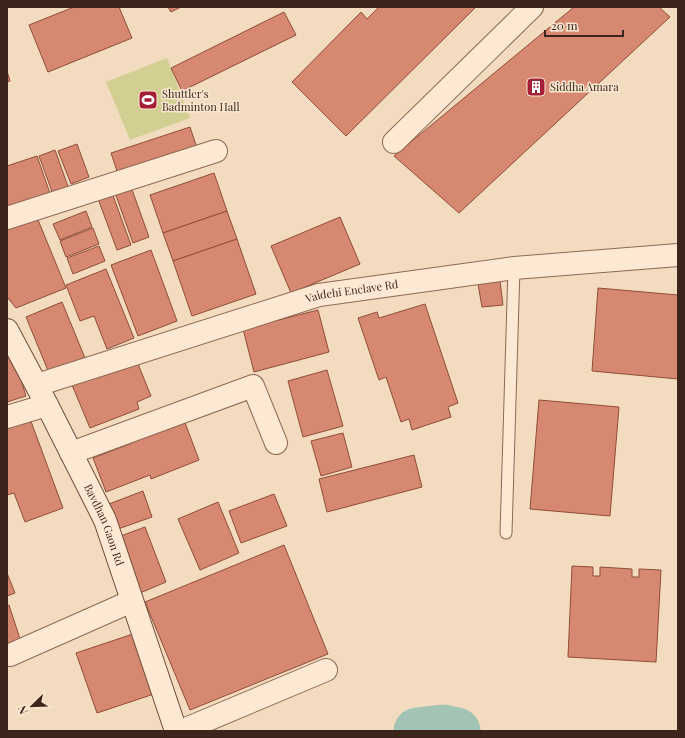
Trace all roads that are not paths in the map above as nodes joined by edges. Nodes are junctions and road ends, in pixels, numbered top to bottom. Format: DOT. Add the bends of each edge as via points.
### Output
graph roads {
  1 [pos="532,7"];
  2 [pos="394,142"];
  3 [pos="216,151"];
  4 [pos="7,218"];
  5 [pos="678,255"];
  6 [pos="514,268"];
  7 [pos="7,330"];
  8 [pos="37,385"];
  9 [pos="47,405"];
  10 [pos="7,417"];
  11 [pos="276,443"];
  12 [pos="71,453"];
  13 [pos="506,533"];
  14 [pos="132,601"];
  15 [pos="10,655"];
  16 [pos="326,670"];
  17 [pos="176,731"];
  18 [pos="181,731"];
  1 -- 2 [label="street"];
  3 -- 4 [label="street"];
  5 -- 6 [label="street, Vaidehi Enclave Rd"];
  6 -- 8 [label="street, Vaidehi Enclave Rd" via="319,295"];
  6 -- 13 [label="lane"];
  7 -- 8 [label="street, Bavdhan Gaon Rd"];
  8 -- 9 [label="street, Bavdhan Gaon Rd"];
  9 -- 10 [label="street"];
  9 -- 12 [label="street, Bavdhan Gaon Rd"];
  11 -- 12 [label="street" via="253,386"];
  12 -- 14 [label="street, Bavdhan Gaon Rd" via="105,520"];
  14 -- 15 [label="street"];
  14 -- 17 [label="street, Bavdhan Gaon Rd"];
  16 -- 18 [label="street"];
}
